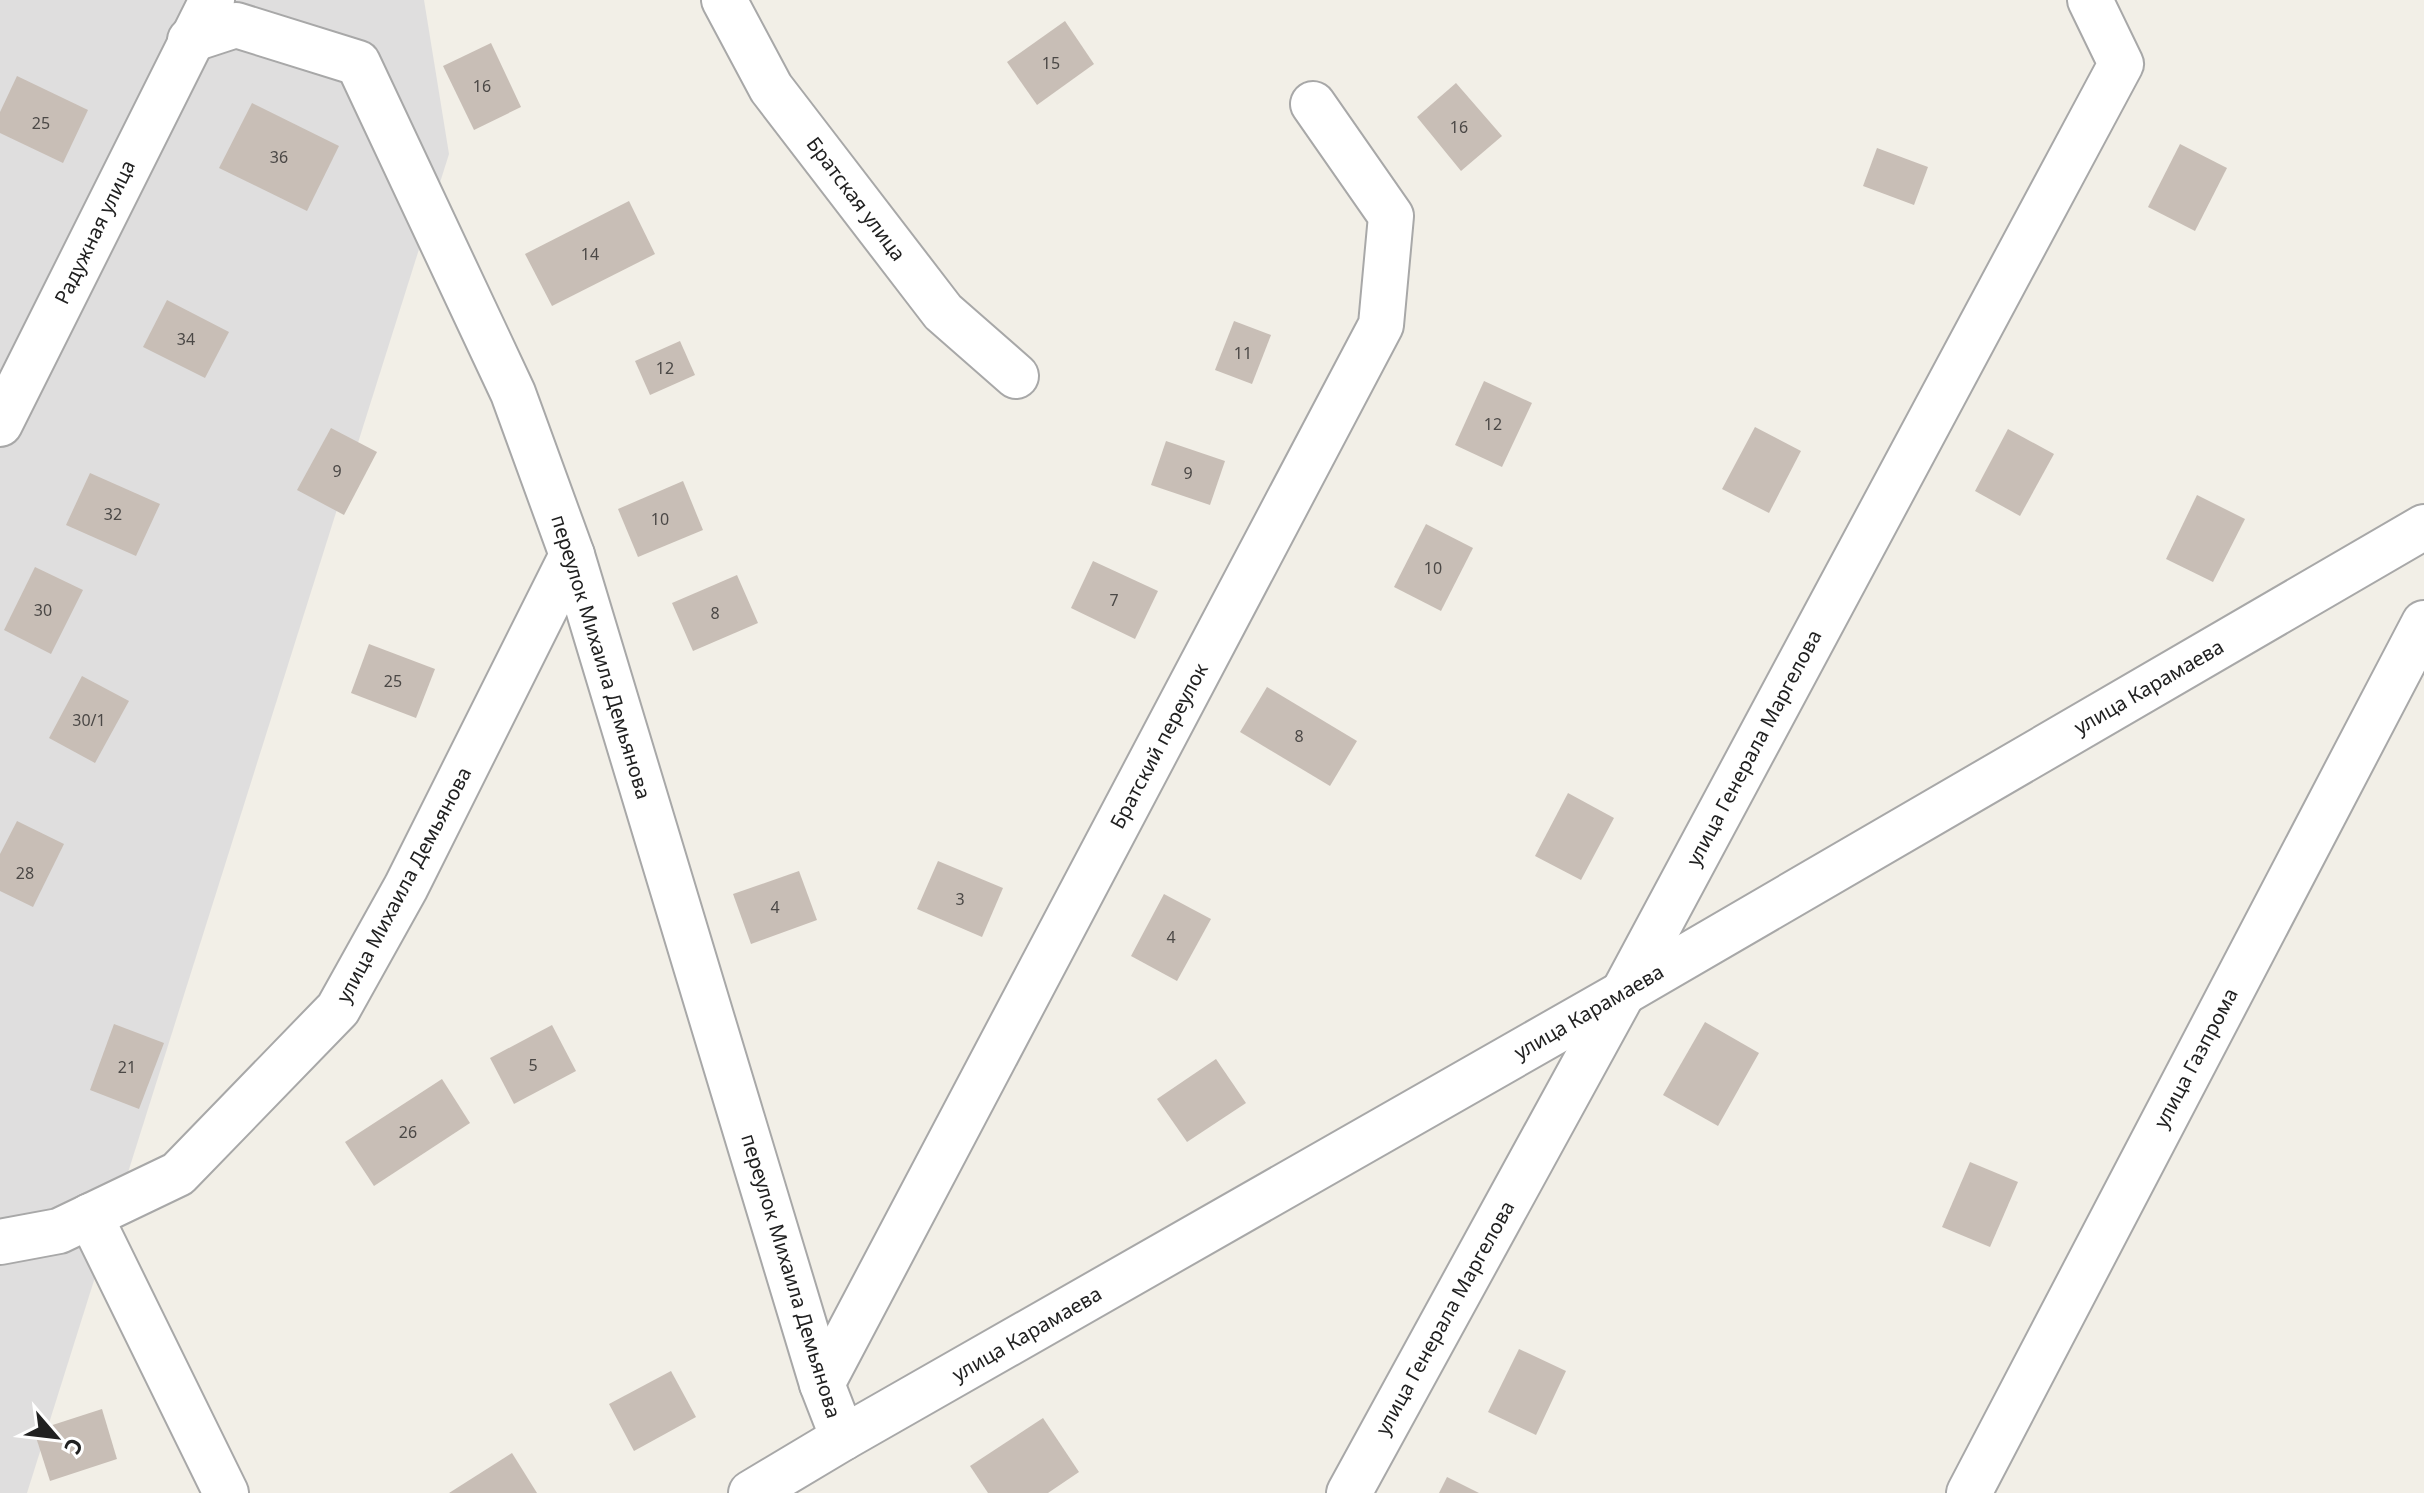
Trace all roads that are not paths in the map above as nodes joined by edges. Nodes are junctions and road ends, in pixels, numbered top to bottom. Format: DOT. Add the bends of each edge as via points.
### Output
graph roads {
  1 [pos="212,0"];
  2 [pos="724,0"];
  3 [pos="2090,0"];
  4 [pos="190,40"];
  5 [pos="1313,104"];
  6 [pos="1016,376"];
  7 [pos="0,424"];
  8 [pos="2424,527"];
  9 [pos="572,555"];
  10 [pos="2424,623"];
  11 [pos="1623,993"];
  12 [pos="90,1216"];
  13 [pos="0,1242"];
  14 [pos="822,1384"];
  15 [pos="843,1438"];
  16 [pos="226,1493"];
  17 [pos="751,1493"];
  18 [pos="1349,1493"];
  19 [pos="1969,1493"];
  1 -- 4 [label="street, Радужная улица"];
  2 -- 6 [label="street, Братская улица" via="771,88 943,312"];
  3 -- 11 [label="street, улица Генерала Маргелова" via="2121,64"];
  4 -- 7 [label="street, Радужная улица"];
  4 -- 9 [label="street, переулок Михаила Демьянова" via="236,25 358,63 513,393"];
  5 -- 14 [label="street, Братский переулок" via="1391,216 1381,325"];
  8 -- 11 [label="street, улица Карамаева"];
  9 -- 12 [label="street, улица Михаила Демьянова" via="406,887 338,1009 178,1174"];
  9 -- 14 [label="street, переулок Михаила Демьянова"];
  10 -- 19 [label="street, улица Газпрома"];
  11 -- 15 [label="street, улица Карамаева"];
  11 -- 18 [label="street, улица Генерала Маргелова"];
  12 -- 13 [label="street, улица Михаила Демьянова" via="59,1231"];
  12 -- 16 [label="street"];
  14 -- 15 [label="street, переулок Михаила Демьянова"];
  15 -- 17 [label="street, улица Карамаева"];
}
